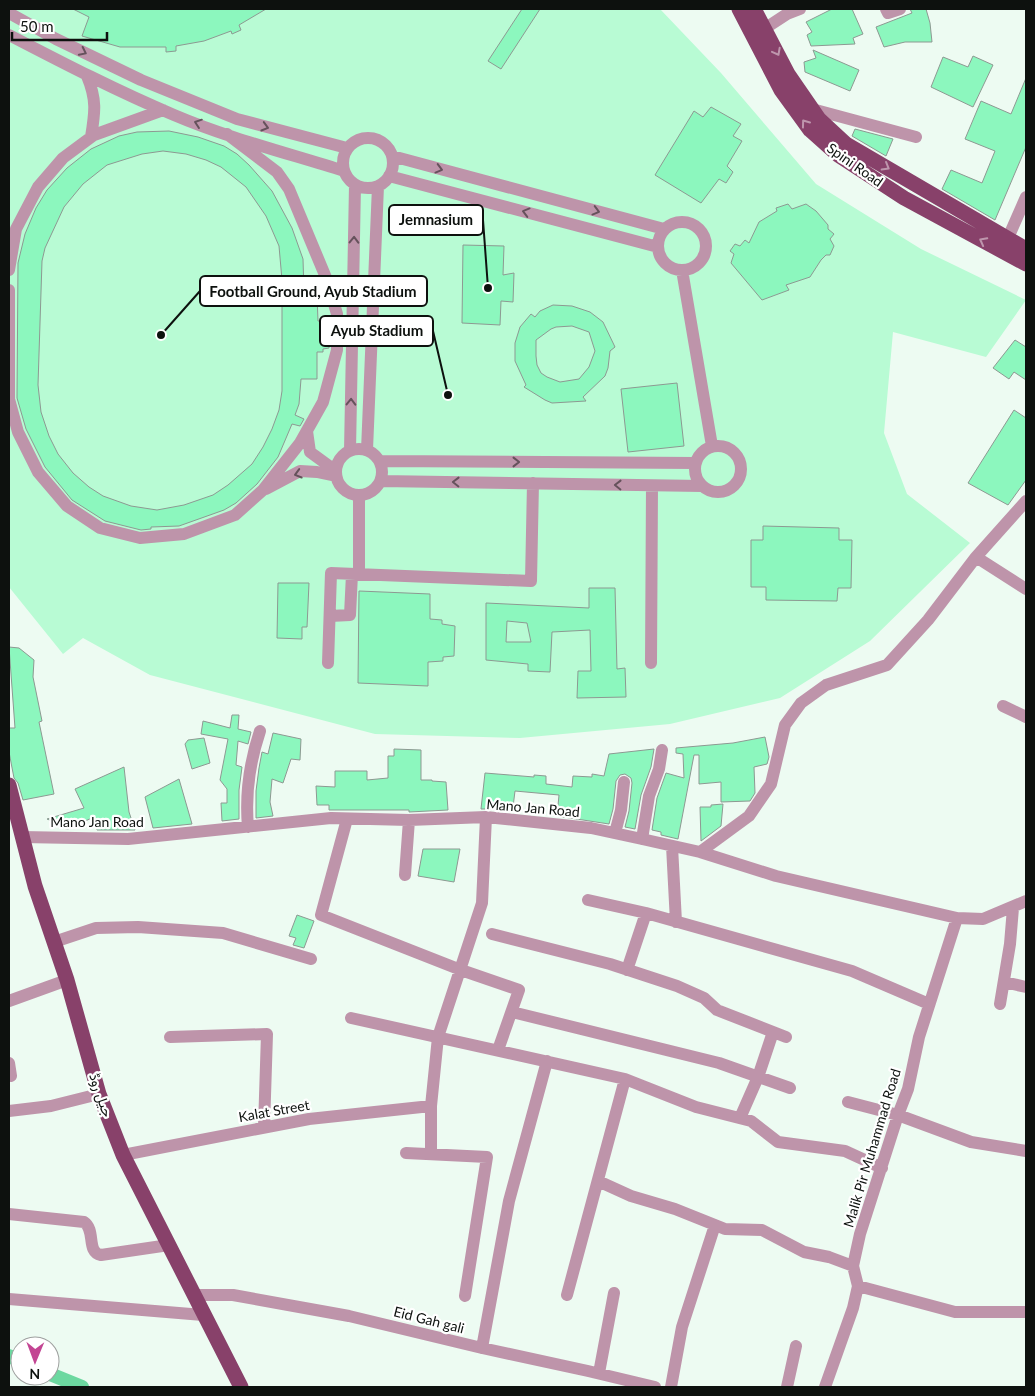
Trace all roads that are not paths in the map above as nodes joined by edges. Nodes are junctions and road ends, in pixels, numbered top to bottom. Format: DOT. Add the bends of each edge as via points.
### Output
graph roads {
  1 [pos="739,9"];
  2 [pos="754,9"];
  3 [pos="800,9"];
  4 [pos="886,9"];
  5 [pos="900,9"];
  6 [pos="786,11"];
  7 [pos="9,13"];
  8 [pos="764,29"];
  9 [pos="9,35"];
  10 [pos="87,76"];
  11 [pos="170,92"];
  12 [pos="812,109"];
  13 [pos="169,113"];
  14 [pos="237,119"];
  15 [pos="227,134"];
  16 [pos="91,137"];
  17 [pos="916,137"];
  18 [pos="248,141"];
  19 [pos="347,148"];
  20 [pos="392,156"];
  21 [pos="261,158"];
  22 [pos="344,171"];
  23 [pos="389,176"];
  24 [pos="356,185"];
  25 [pos="378,186"];
  26 [pos="1026,197"];
  27 [pos="664,229"];
  28 [pos="1008,238"];
  29 [pos="658,246"];
  30 [pos="1026,249"];
  31 [pos="1026,264"];
  32 [pos="9,270"];
  33 [pos="682,270"];
  34 [pos="9,290"];
  35 [pos="307,431"];
  36 [pos="712,446"];
  37 [pos="367,450"];
  38 [pos="350,451"];
  39 [pos="380,461"];
  40 [pos="695,463"];
  41 [pos="336,474"];
  42 [pos="381,481"];
  43 [pos="533,483"];
  44 [pos="652,486"];
  45 [pos="702,486"];
  46 [pos="263,490"];
  47 [pos="359,495"];
  48 [pos="1025,504"];
  49 [pos="976,558"];
  50 [pos="355,574"];
  51 [pos="1026,589"];
  52 [pos="330,616"];
  53 [pos="328,663"];
  54 [pos="651,663"];
  55 [pos="1004,706"];
  56 [pos="1026,717"];
  57 [pos="260,731"];
  58 [pos="662,750"];
  59 [pos="624,782"];
  60 [pos="9,784"];
  61 [pos="486,817"];
  62 [pos="347,819"];
  63 [pos="409,820"];
  64 [pos="248,827"];
  65 [pos="615,833"];
  66 [pos="22,837"];
  67 [pos="642,839"];
  68 [pos="672,846"];
  69 [pos="700,852"];
  70 [pos="405,875"];
  71 [pos="588,900"];
  72 [pos="1026,901"];
  73 [pos="1013,908"];
  74 [pos="646,913"];
  75 [pos="957,918"];
  76 [pos="676,922"];
  77 [pos="492,934"];
  78 [pos="54,942"];
  79 [pos="310,959"];
  80 [pos="461,970"];
  81 [pos="627,970"];
  82 [pos="67,980"];
  83 [pos="1004,982"];
  84 [pos="1026,987"];
  85 [pos="9,1000"];
  86 [pos="928,1004"];
  87 [pos="1000,1004"];
  88 [pos="512,1012"];
  89 [pos="351,1018"];
  90 [pos="773,1032"];
  91 [pos="438,1037"];
  92 [pos="786,1037"];
  93 [pos="170,1038"];
  94 [pos="498,1050"];
  95 [pos="547,1061"];
  96 [pos="758,1077"];
  97 [pos="625,1079"];
  98 [pos="790,1088"];
  99 [pos="99,1094"];
  100 [pos="848,1102"];
  101 [pos="431,1106"];
  102 [pos="9,1111"];
  103 [pos="898,1115"];
  104 [pos="740,1118"];
  105 [pos="264,1127"];
  106 [pos="1026,1151"];
  107 [pos="406,1153"];
  108 [pos="123,1154"];
  109 [pos="431,1154"];
  110 [pos="882,1168"];
  111 [pos="598,1181"];
  112 [pos="9,1214"];
  113 [pos="715,1224"];
  114 [pos="169,1246"];
  115 [pos="853,1266"];
  116 [pos="858,1286"];
  117 [pos="614,1293"];
  118 [pos="194,1295"];
  119 [pos="567,1295"];
  120 [pos="465,1296"];
  121 [pos="9,1299"];
  122 [pos="1026,1312"];
  123 [pos="203,1315"];
  124 [pos="796,1346"];
  125 [pos="482,1348"];
  126 [pos="599,1373"];
  127 [pos="240,1387"];
  128 [pos="655,1387"];
  129 [pos="671,1387"];
  130 [pos="786,1387"];
  131 [pos="825,1387"];
  31 -- 1 [label="main road, Spini Road, one-way" via="904,198 838,155 810,130 782,90"];
  2 -- 8 [label="main road, Spini Road"];
  3 -- 6 [label="street"];
  4 -- 5 [label="street" via="888,13"];
  6 -- 8 [label="street"];
  7 -- 11 [label="street, one-way" via="56,39"];
  8 -- 12 [label="main road, Spini Road, one-way" via="788,74"];
  9 -- 10 [label="street"];
  10 -- 13 [label="street"];
  10 -- 16 [label="street" via="94,92"];
  11 -- 13 [label="street"];
  11 -- 14 [label="street"];
  12 -- 17 [label="street"];
  12 -- 28 [label="main road, Spini Road, one-way" via="819,120 846,144"];
  15 -- 13 [label="street, one-way"];
  13 -- 16 [label="street" via="129,121"];
  14 -- 18 [label="street"];
  14 -- 19 [label="street, one-way"];
  15 -- 18 [label="street"];
  15 -- 21 [label="street"];
  16 -- 32 [label="street" via="63,158 38,186 16,229"];
  18 -- 21 [label="street"];
  18 -- 22 [label="street"];
  19 -- 20 [label="street" via="360,139 376,139 389,148"];
  19 -- 22 [label="street" via="342,163"];
  20 -- 23 [label="street"];
  20 -- 27 [label="street, one-way"];
  21 -- 35 [label="street" via="289,189 327,280 337,314 337,350 323,402"];
  22 -- 24 [label="street"];
  23 -- 25 [label="street"];
  29 -- 23 [label="street, one-way"];
  24 -- 25 [label="street" via="363,188"];
  38 -- 24 [label="street, one-way"];
  25 -- 37 [label="street"];
  26 -- 28 [label="street"];
  27 -- 29 [label="street"];
  27 -- 33 [label="street" via="686,222 703,236 702,258"];
  28 -- 30 [label="main road, Spini Road"];
  29 -- 33 [label="street" via="668,265"];
  33 -- 36 [label="street"];
  34 -- 46 [label="street" via="9,399 18,432 38,472 68,506 100,528 140,538 184,534 235,515"];
  35 -- 41 [label="street" via="310,452"];
  35 -- 46 [label="street"];
  36 -- 40 [label="street" via="701,452"];
  36 -- 45 [label="street" via="728,448 734,453 739,459 740,475 732,488 724,491 709,491"];
  37 -- 38 [label="street"];
  37 -- 39 [label="street"];
  38 -- 41 [label="street" via="340,459"];
  39 -- 40 [label="street, one-way"];
  39 -- 42 [label="street"];
  40 -- 45 [label="street" via="695,476"];
  41 -- 46 [label="street, one-way" via="300,472"];
  41 -- 47 [label="street" via="344,490"];
  43 -- 42 [label="street, one-way"];
  42 -- 47 [label="street" via="372,491"];
  44 -- 43 [label="street, one-way"];
  43 -- 50 [label="street" via="530,581"];
  44 -- 45 [label="street"];
  44 -- 54 [label="street"];
  47 -- 50 [label="street"];
  48 -- 49 [label="street"];
  49 -- 51 [label="street"];
  49 -- 69 [label="street" via="928,620 887,665 826,685 800,703 785,725 771,784 749,816"];
  50 -- 52 [label="street" via="350,616"];
  50 -- 52 [label="street" via="331,573"];
  52 -- 53 [label="street"];
  55 -- 56 [label="street"];
  57 -- 64 [label="street" via="248,779"];
  58 -- 67 [label="street" via="649,796"];
  59 -- 65 [label="street"];
  60 -- 66 [label="main road, جیل روڈ"];
  61 -- 63 [label="street, Mano Jan Road"];
  61 -- 65 [label="street, Mano Jan Road"];
  61 -- 80 [label="street" via="482,903"];
  62 -- 63 [label="street, Mano Jan Road"];
  62 -- 64 [label="street, Mano Jan Road"];
  62 -- 80 [label="street" via="321,915"];
  63 -- 70 [label="street"];
  64 -- 66 [label="street, Mano Jan Road" via="128,839"];
  65 -- 67 [label="street, Mano Jan Road"];
  66 -- 78 [label="main road, جیل روڈ"];
  67 -- 68 [label="street, Mano Jan Road"];
  68 -- 69 [label="street, Mano Jan Road"];
  68 -- 76 [label="street"];
  69 -- 75 [label="street, Mano Jan Road" via="776,876"];
  71 -- 74 [label="street"];
  72 -- 73 [label="street, Mano Jan Road"];
  73 -- 75 [label="street, Mano Jan Road" via="983,919"];
  73 -- 83 [label="street"];
  74 -- 76 [label="street"];
  74 -- 81 [label="street"];
  75 -- 86 [label="street, Malik Pir Muhammad Road"];
  76 -- 86 [label="street" via="852,971"];
  77 -- 81 [label="street"];
  78 -- 79 [label="street" via="96,928 138,927 223,933"];
  78 -- 82 [label="main road, جیل روڈ"];
  80 -- 88 [label="street" via="519,990"];
  80 -- 91 [label="street"];
  81 -- 90 [label="street" via="677,986 704,998 716,1010"];
  82 -- 85 [label="street"];
  82 -- 99 [label="main road, جیل روڈ"];
  83 -- 84 [label="street"];
  83 -- 87 [label="street"];
  86 -- 103 [label="street, Malik Pir Muhammad Road" via="908,1089"];
  88 -- 94 [label="street"];
  88 -- 96 [label="street" via="719,1063"];
  89 -- 91 [label="street"];
  90 -- 92 [label="street"];
  90 -- 96 [label="street"];
  91 -- 94 [label="street"];
  91 -- 101 [label="street"];
  93 -- 105 [label="street" via="267,1034"];
  94 -- 95 [label="street"];
  95 -- 97 [label="street"];
  95 -- 125 [label="street" via="510,1201"];
  96 -- 98 [label="street"];
  96 -- 104 [label="street"];
  97 -- 104 [label="street" via="696,1107"];
  97 -- 111 [label="street"];
  99 -- 102 [label="street" via="51,1106"];
  99 -- 108 [label="main road, جیل روڈ"];
  100 -- 103 [label="street"];
  101 -- 105 [label="street, Kalat Street"];
  101 -- 109 [label="street"];
  103 -- 106 [label="street" via="971,1142"];
  103 -- 110 [label="street, Malik Pir Muhammad Road"];
  104 -- 110 [label="street" via="751,1121 778,1142 845,1150"];
  105 -- 108 [label="street, Kalat Street"];
  107 -- 109 [label="street"];
  108 -- 114 [label="main road, جیل روڈ"];
  109 -- 120 [label="street" via="487,1157"];
  110 -- 115 [label="street, Malik Pir Muhammad Road"];
  111 -- 113 [label="street"];
  111 -- 119 [label="street"];
  112 -- 114 [label="street" via="84,1222 90,1227 93,1250 101,1255"];
  113 -- 115 [label="street" via="726,1229 762,1230 804,1252"];
  113 -- 129 [label="street" via="682,1327"];
  114 -- 118 [label="main road, جیل روڈ"];
  115 -- 116 [label="street, Malik Pir Muhammad Road"];
  116 -- 122 [label="street" via="955,1312"];
  116 -- 131 [label="street, Malik Pir Muhammad Road"];
  117 -- 126 [label="street"];
  118 -- 123 [label="main road, جیل روڈ"];
  118 -- 125 [label="street, Eid Gah gali" via="233,1294 349,1316"];
  121 -- 123 [label="street"];
  123 -- 127 [label="main road, جیل روڈ"];
  124 -- 130 [label="street"];
  125 -- 126 [label="street, Eid Gah gali"];
  126 -- 128 [label="street, Eid Gah gali"];
}
